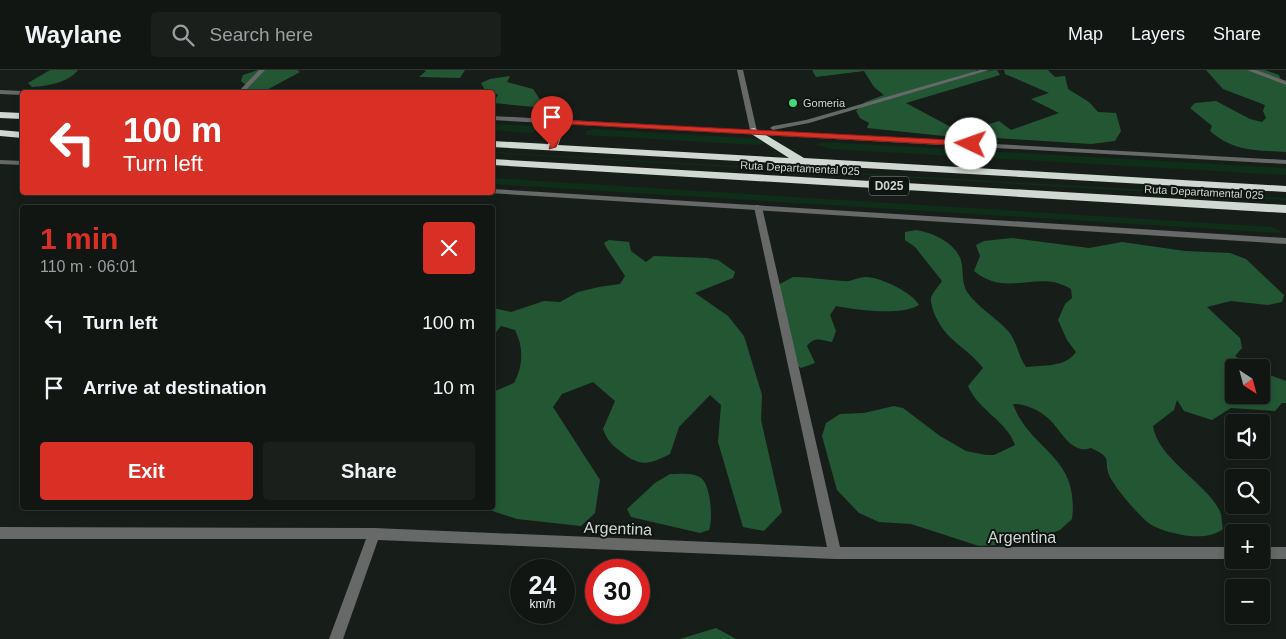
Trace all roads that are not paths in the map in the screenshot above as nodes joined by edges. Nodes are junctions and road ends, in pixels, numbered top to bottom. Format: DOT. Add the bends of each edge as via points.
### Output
graph roads {
  1 [pos="262,70"];
  2 [pos="740,70"];
  3 [pos="986,70"];
  4 [pos="1250,70"];
  5 [pos="1286,83"];
  6 [pos="243,90"];
  7 [pos="0,92"];
  8 [pos="20,93"];
  9 [pos="0,115"];
  10 [pos="20,116"];
  11 [pos="495,118"];
  12 [pos="562,122"];
  13 [pos="754,131"];
  14 [pos="0,134"];
  15 [pos="20,135"];
  16 [pos="495,144"];
  17 [pos="552,147"];
  18 [pos="802,161"];
  19 [pos="0,162"];
  20 [pos="495,162"];
  21 [pos="1286,162"];
  22 [pos="20,163"];
  23 [pos="1286,189"];
  24 [pos="495,191"];
  25 [pos="758,207"];
  26 [pos="1285,210"];
  27 [pos="1286,241"];
  28 [pos="0,533"];
  29 [pos="374,534"];
  30 [pos="835,553"];
  31 [pos="1225,553"];
  32 [pos="1270,553"];
  33 [pos="1286,553"];
  34 [pos="336,639"];
  1 -- 6 [label="street"];
  2 -- 13 [label="street"];
  3 -- 13 [label="street" via="807,122"];
  4 -- 5 [label="street"];
  7 -- 8 [label="street"];
  9 -- 10 [label="highway"];
  11 -- 12 [label="street"];
  12 -- 13 [label="street"];
  12 -- 17 [label="highway"];
  13 -- 18 [label="highway"];
  13 -- 21 [label="street"];
  14 -- 15 [label="highway"];
  16 -- 17 [label="highway, Ruta Departamental 025 / D025"];
  17 -- 18 [label="highway, Ruta Departamental 025 / D025"];
  18 -- 23 [label="highway, Ruta Departamental 025 / D025"];
  19 -- 22 [label="street"];
  20 -- 26 [label="highway, Ruta Departamental 025 / D025"];
  24 -- 25 [label="street"];
  25 -- 27 [label="street"];
  25 -- 30 [label="street"];
  28 -- 29 [label="street, Argentina"];
  29 -- 30 [label="street, Argentina"];
  29 -- 34 [label="street"];
  30 -- 31 [label="street, Argentina"];
  32 -- 33 [label="street"];
}
